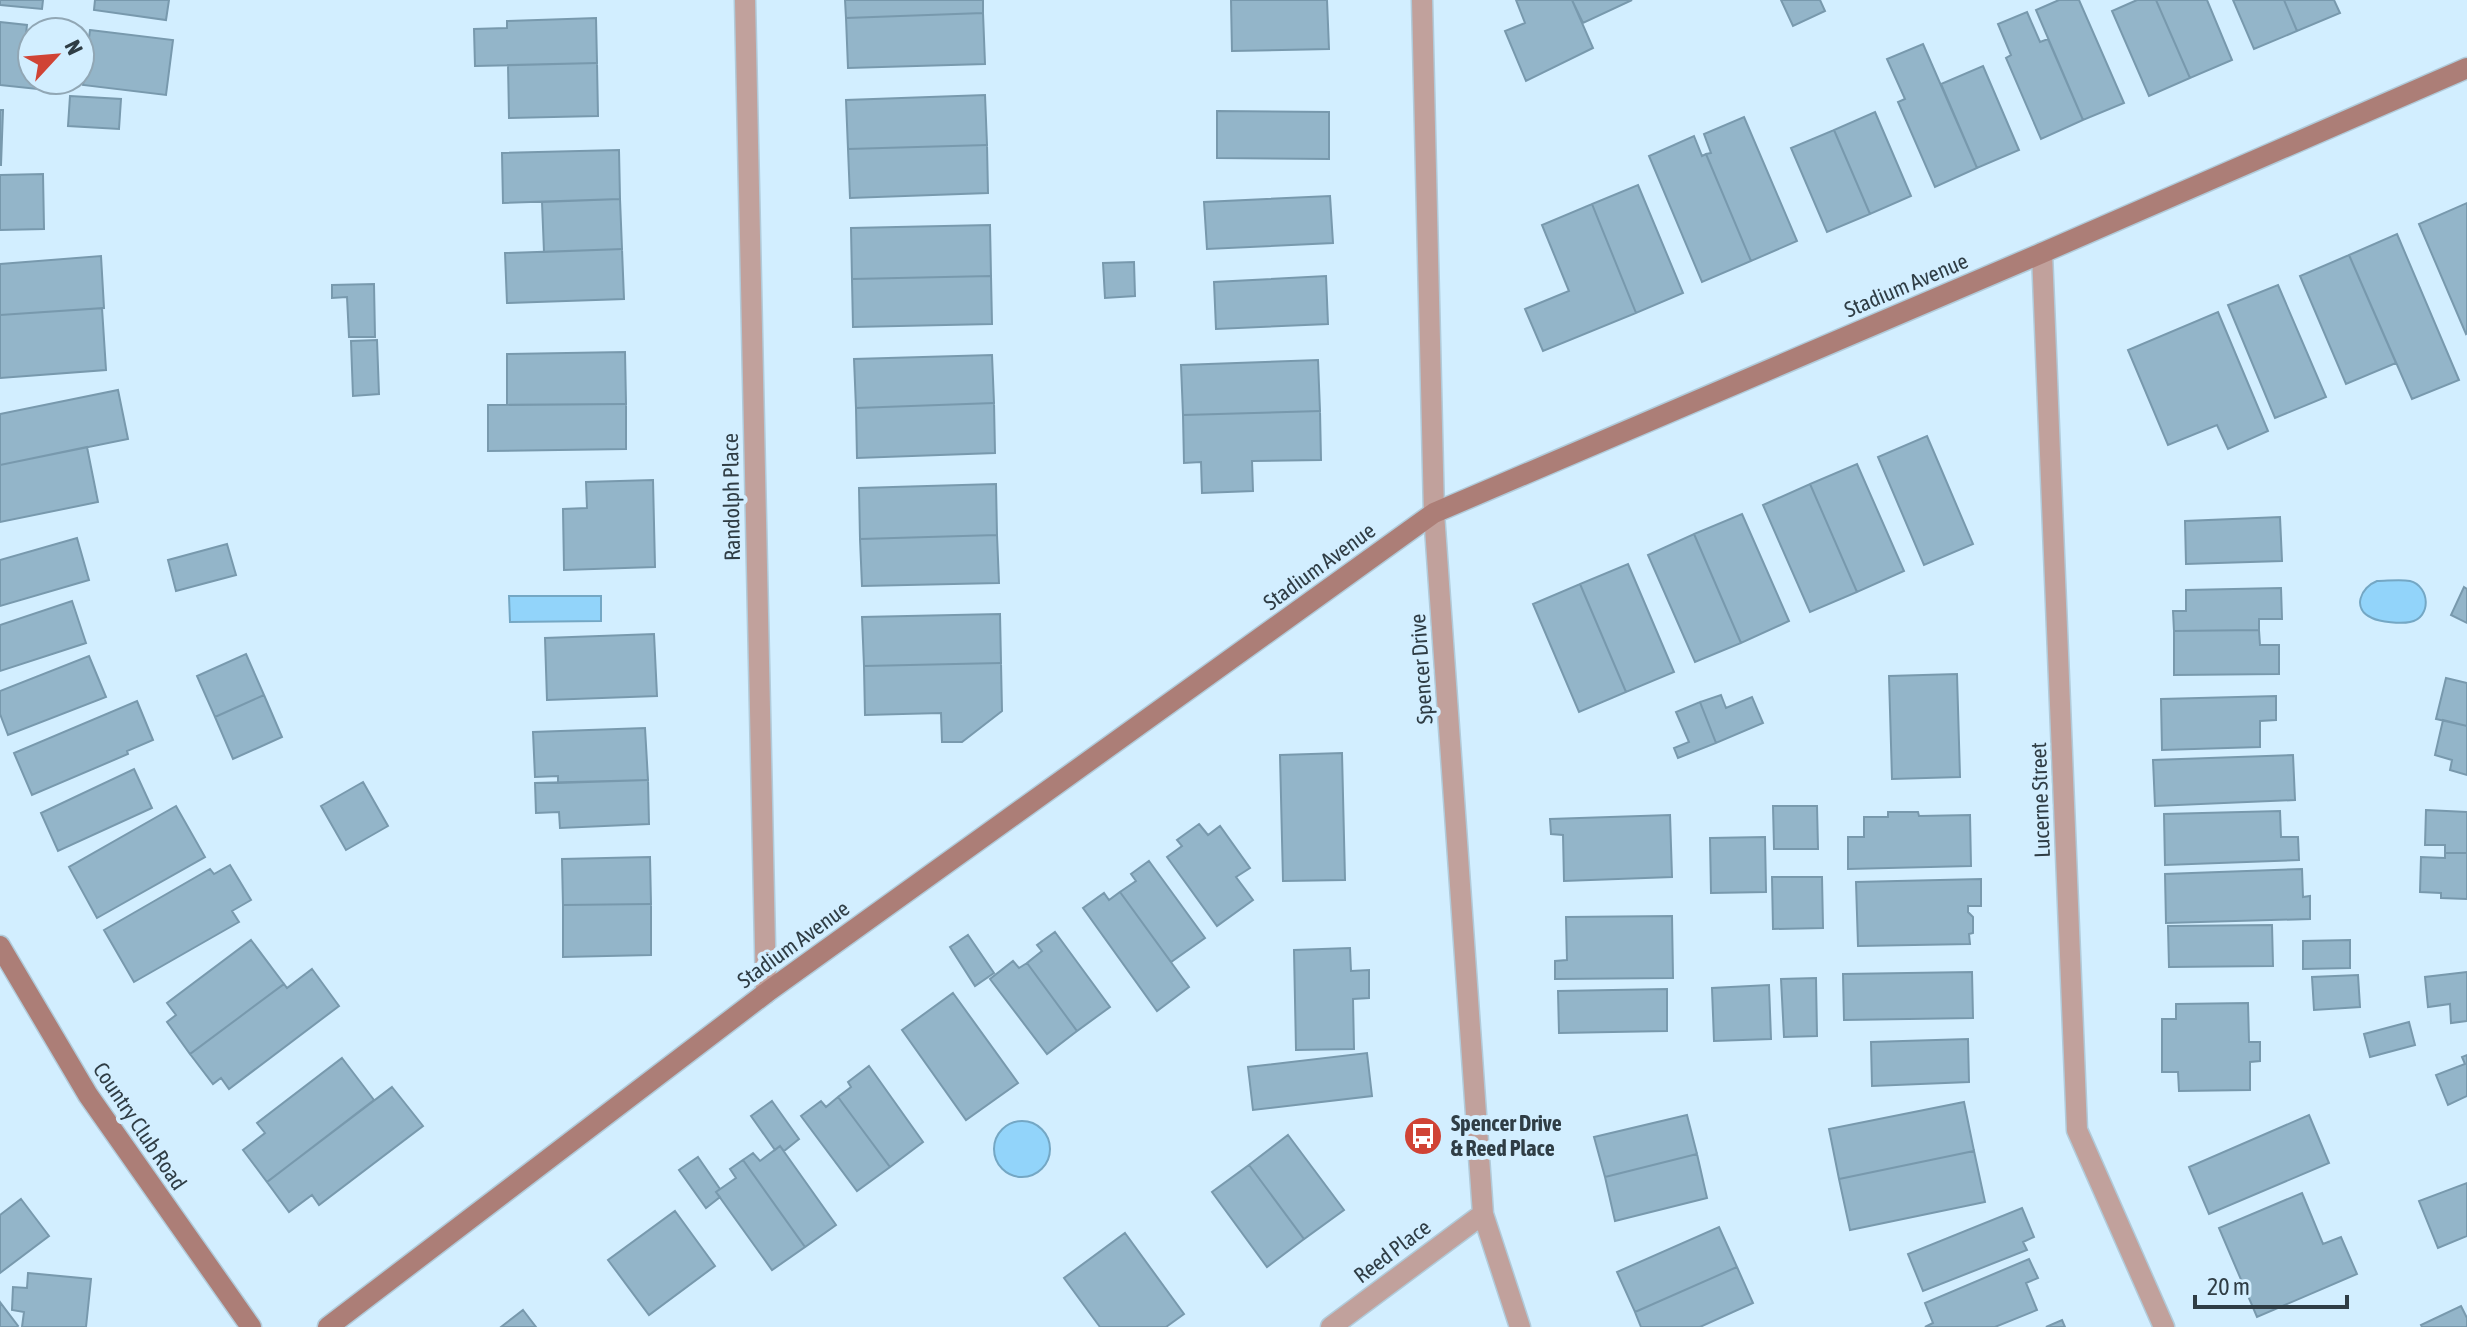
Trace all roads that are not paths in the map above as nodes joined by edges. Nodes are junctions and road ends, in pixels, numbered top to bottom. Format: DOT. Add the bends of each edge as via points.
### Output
graph roads {
  1 [pos="745,0"];
  2 [pos="1422,0"];
  3 [pos="2467,68"];
  4 [pos="2042,253"];
  5 [pos="1434,513"];
  6 [pos="0,946"];
  7 [pos="766,993"];
  8 [pos="1483,1214"];
  9 [pos="251,1327"];
  10 [pos="328,1327"];
  11 [pos="1331,1327"];
  12 [pos="1520,1327"];
  13 [pos="2164,1327"];
  1 -- 7 [label="street, Randolph Place"];
  2 -- 5 [label="street, Spencer Drive"];
  3 -- 4 [label="street, Stadium Avenue"];
  4 -- 5 [label="street, Stadium Avenue"];
  4 -- 13 [label="street, Lucerne Street" via="2077,1130"];
  5 -- 7 [label="street, Stadium Avenue"];
  5 -- 8 [label="street, Spencer Drive"];
  6 -- 9 [label="street, Country Club Road" via="88,1095"];
  7 -- 10 [label="street, Stadium Avenue"];
  8 -- 11 [label="street, Reed Place"];
  8 -- 12 [label="street, Spencer Drive"];
}
